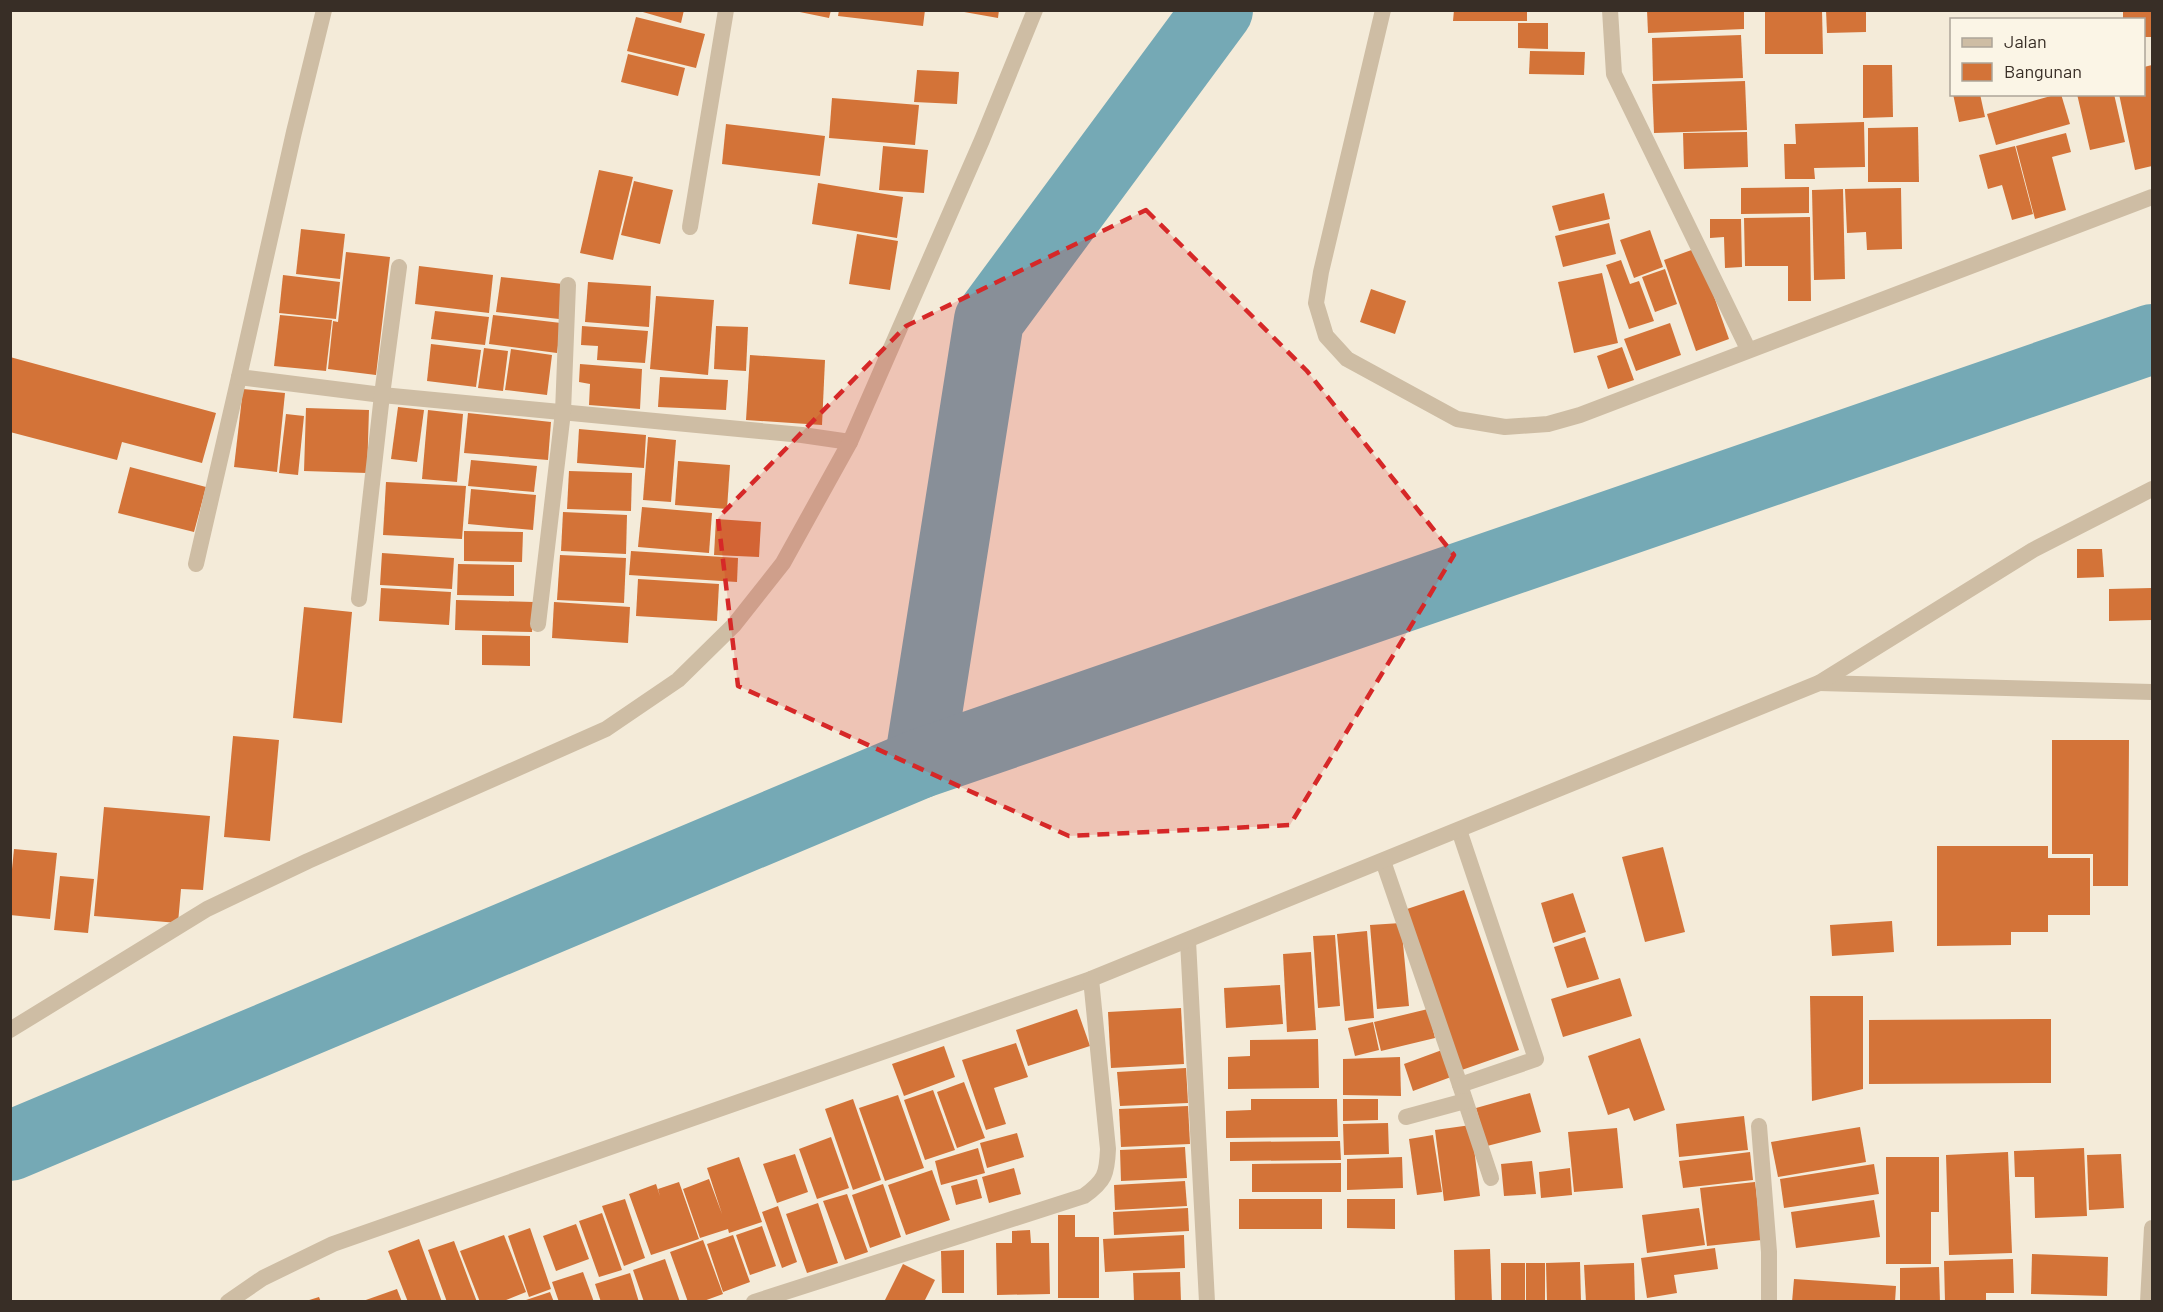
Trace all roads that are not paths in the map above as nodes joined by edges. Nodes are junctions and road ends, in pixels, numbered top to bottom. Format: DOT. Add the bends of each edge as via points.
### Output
graph roads {
  1 [pos="324,10"];
  2 [pos="726,10"];
  3 [pos="1035,10"];
  4 [pos="1383,10"];
  5 [pos="1610,10"];
  6 [pos="2152,197"];
  7 [pos="690,227"];
  8 [pos="399,267"];
  9 [pos="568,285"];
  10 [pos="1748,350"];
  11 [pos="239,376"];
  12 [pos="382,395"];
  13 [pos="563,412"];
  14 [pos="850,442"];
  15 [pos="2152,489"];
  16 [pos="196,564"];
  17 [pos="359,599"];
  18 [pos="537,624"];
  19 [pos="1819,684"];
  20 [pos="2152,693"];
  21 [pos="1459,830"];
  22 [pos="1383,861"];
  23 [pos="1188,941"];
  24 [pos="1091,980"];
  25 [pos="10,1030"];
  26 [pos="1462,1093"];
  27 [pos="1406,1117"];
  28 [pos="1758,1126"];
  29 [pos="1491,1178"];
  30 [pos="2152,1228"];
  31 [pos="228,1302"];
  32 [pos="754,1302"];
  33 [pos="1207,1302"];
  34 [pos="1769,1302"];
  35 [pos="2148,1302"];
  1 -- 11 [label="street"];
  2 -- 7 [label="street"];
  3 -- 14 [label="street"];
  4 -- 10 [label="street" via="1316,303 1326,336 1347,358 1457,419 1505,428 1548,424 1580,415"];
  5 -- 10 [label="street" via="1614,74"];
  6 -- 10 [label="street"];
  8 -- 12 [label="street"];
  9 -- 13 [label="street"];
  11 -- 12 [label="street"];
  11 -- 16 [label="street"];
  12 -- 13 [label="street"];
  12 -- 17 [label="street"];
  13 -- 14 [label="street"];
  13 -- 18 [label="street"];
  14 -- 25 [label="street" via="783,563 734,626 678,680 606,729 207,909"];
  15 -- 19 [label="street" via="2033,550"];
  19 -- 20 [label="street"];
  19 -- 21 [label="street"];
  21 -- 22 [label="street"];
  21 -- 26 [label="street" via="1536,1059"];
  22 -- 23 [label="street"];
  22 -- 26 [label="street"];
  23 -- 24 [label="street"];
  23 -- 33 [label="street"];
  24 -- 31 [label="street" via="333,1244 263,1278"];
  24 -- 32 [label="street" via="1108,1149 1107,1170 1099,1185 1084,1196"];
  26 -- 27 [label="street"];
  26 -- 29 [label="street"];
  28 -- 34 [label="street" via="1769,1252"];
  30 -- 35 [label="street"];
}
